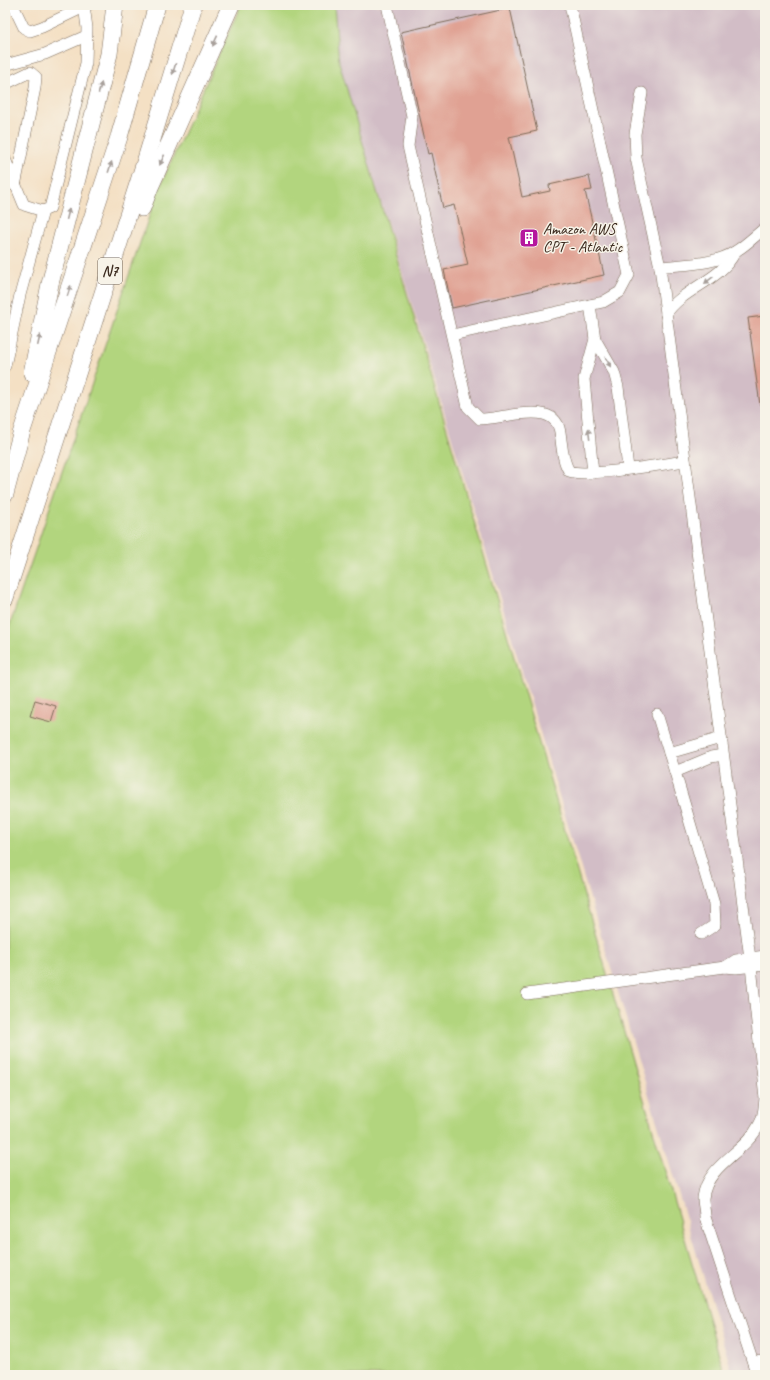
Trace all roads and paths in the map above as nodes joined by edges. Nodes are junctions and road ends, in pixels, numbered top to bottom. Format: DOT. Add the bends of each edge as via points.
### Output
graph roads {
  1 [pos="13,5"];
  2 [pos="116,5"];
  3 [pos="157,5"];
  4 [pos="193,5"];
  5 [pos="230,5"];
  6 [pos="387,5"];
  7 [pos="570,5"];
  8 [pos="86,6"];
  9 [pos="86,36"];
  10 [pos="5,66"];
  11 [pos="5,84"];
  12 [pos="642,93"];
  13 [pos="5,159"];
  14 [pos="15,187"];
  15 [pos="43,211"];
  16 [pos="765,228"];
  17 [pos="736,252"];
  18 [pos="660,267"];
  19 [pos="590,304"];
  20 [pos="666,314"];
  21 [pos="452,335"];
  22 [pos="595,339"];
  23 [pos="5,366"];
  24 [pos="22,434"];
  25 [pos="685,461"];
  26 [pos="628,468"];
  27 [pos="593,473"];
  28 [pos="5,494"];
  29 [pos="25,535"];
  30 [pos="5,598"];
  31 [pos="657,714"];
  32 [pos="721,738"];
  33 [pos="669,753"];
  34 [pos="723,755"];
  35 [pos="675,772"];
  36 [pos="701,934"];
  37 [pos="765,956"];
  38 [pos="750,962"];
  39 [pos="765,965"];
  40 [pos="527,994"];
  41 [pos="765,1361"];
  42 [pos="754,1362"];
  43 [pos="757,1375"];
  1 -- 8 [label="street" via="24,28 30,31"];
  24 -- 2 [label="highway, one-way" via="46,301 109,54"];
  24 -- 3 [label="highway, N7, one-way" via="119,137"];
  4 -- 29 [label="highway, N7, one-way" via="150,149"];
  5 -- 29 [label="highway, one-way" via="150,187 37,526"];
  6 -- 21 [label="street" via="412,116 408,146"];
  7 -- 19 [label="street" via="629,275 625,285 614,297"];
  8 -- 9 [label="street"];
  9 -- 10 [label="street" via="45,54"];
  9 -- 15 [label="street" via="86,62 52,204"];
  11 -- 14 [label="street" via="30,72 36,77"];
  12 -- 18 [label="street" via="635,134 636,158"];
  13 -- 14 [label="street"];
  14 -- 15 [label="street" via="24,205"];
  15 -- 23 [label="street" via="20,295"];
  16 -- 17 [label="street"];
  17 -- 18 [label="street" via="712,260"];
  17 -- 20 [label="street, one-way" via="732,260 709,281 678,298"];
  18 -- 20 [label="street"];
  19 -- 21 [label="street"];
  19 -- 22 [label="street"];
  20 -- 25 [label="street"];
  21 -- 27 [label="street" via="465,400 473,414 480,419 536,413 550,415 559,425 564,460 569,471"];
  22 -- 26 [label="street, one-way" via="614,372 618,387"];
  27 -- 22 [label="street, one-way" via="584,379"];
  24 -- 28 [label="highway, N7"];
  25 -- 26 [label="street"];
  25 -- 32 [label="street"];
  26 -- 27 [label="street"];
  29 -- 30 [label="highway, N7"];
  31 -- 33 [label="street"];
  32 -- 33 [label="street"];
  32 -- 34 [label="street"];
  33 -- 35 [label="street"];
  34 -- 35 [label="street" via="711,757"];
  34 -- 38 [label="street"];
  35 -- 36 [label="street" via="714,904 715,925"];
  37 -- 38 [label="street"];
  38 -- 39 [label="street"];
  38 -- 40 [label="street" via="736,960 725,967"];
  38 -- 42 [label="street" via="765,1098 764,1113 759,1126 716,1170 707,1184 703,1199 705,1217"];
  41 -- 42 [label="street"];
  42 -- 43 [label="street"];
}
